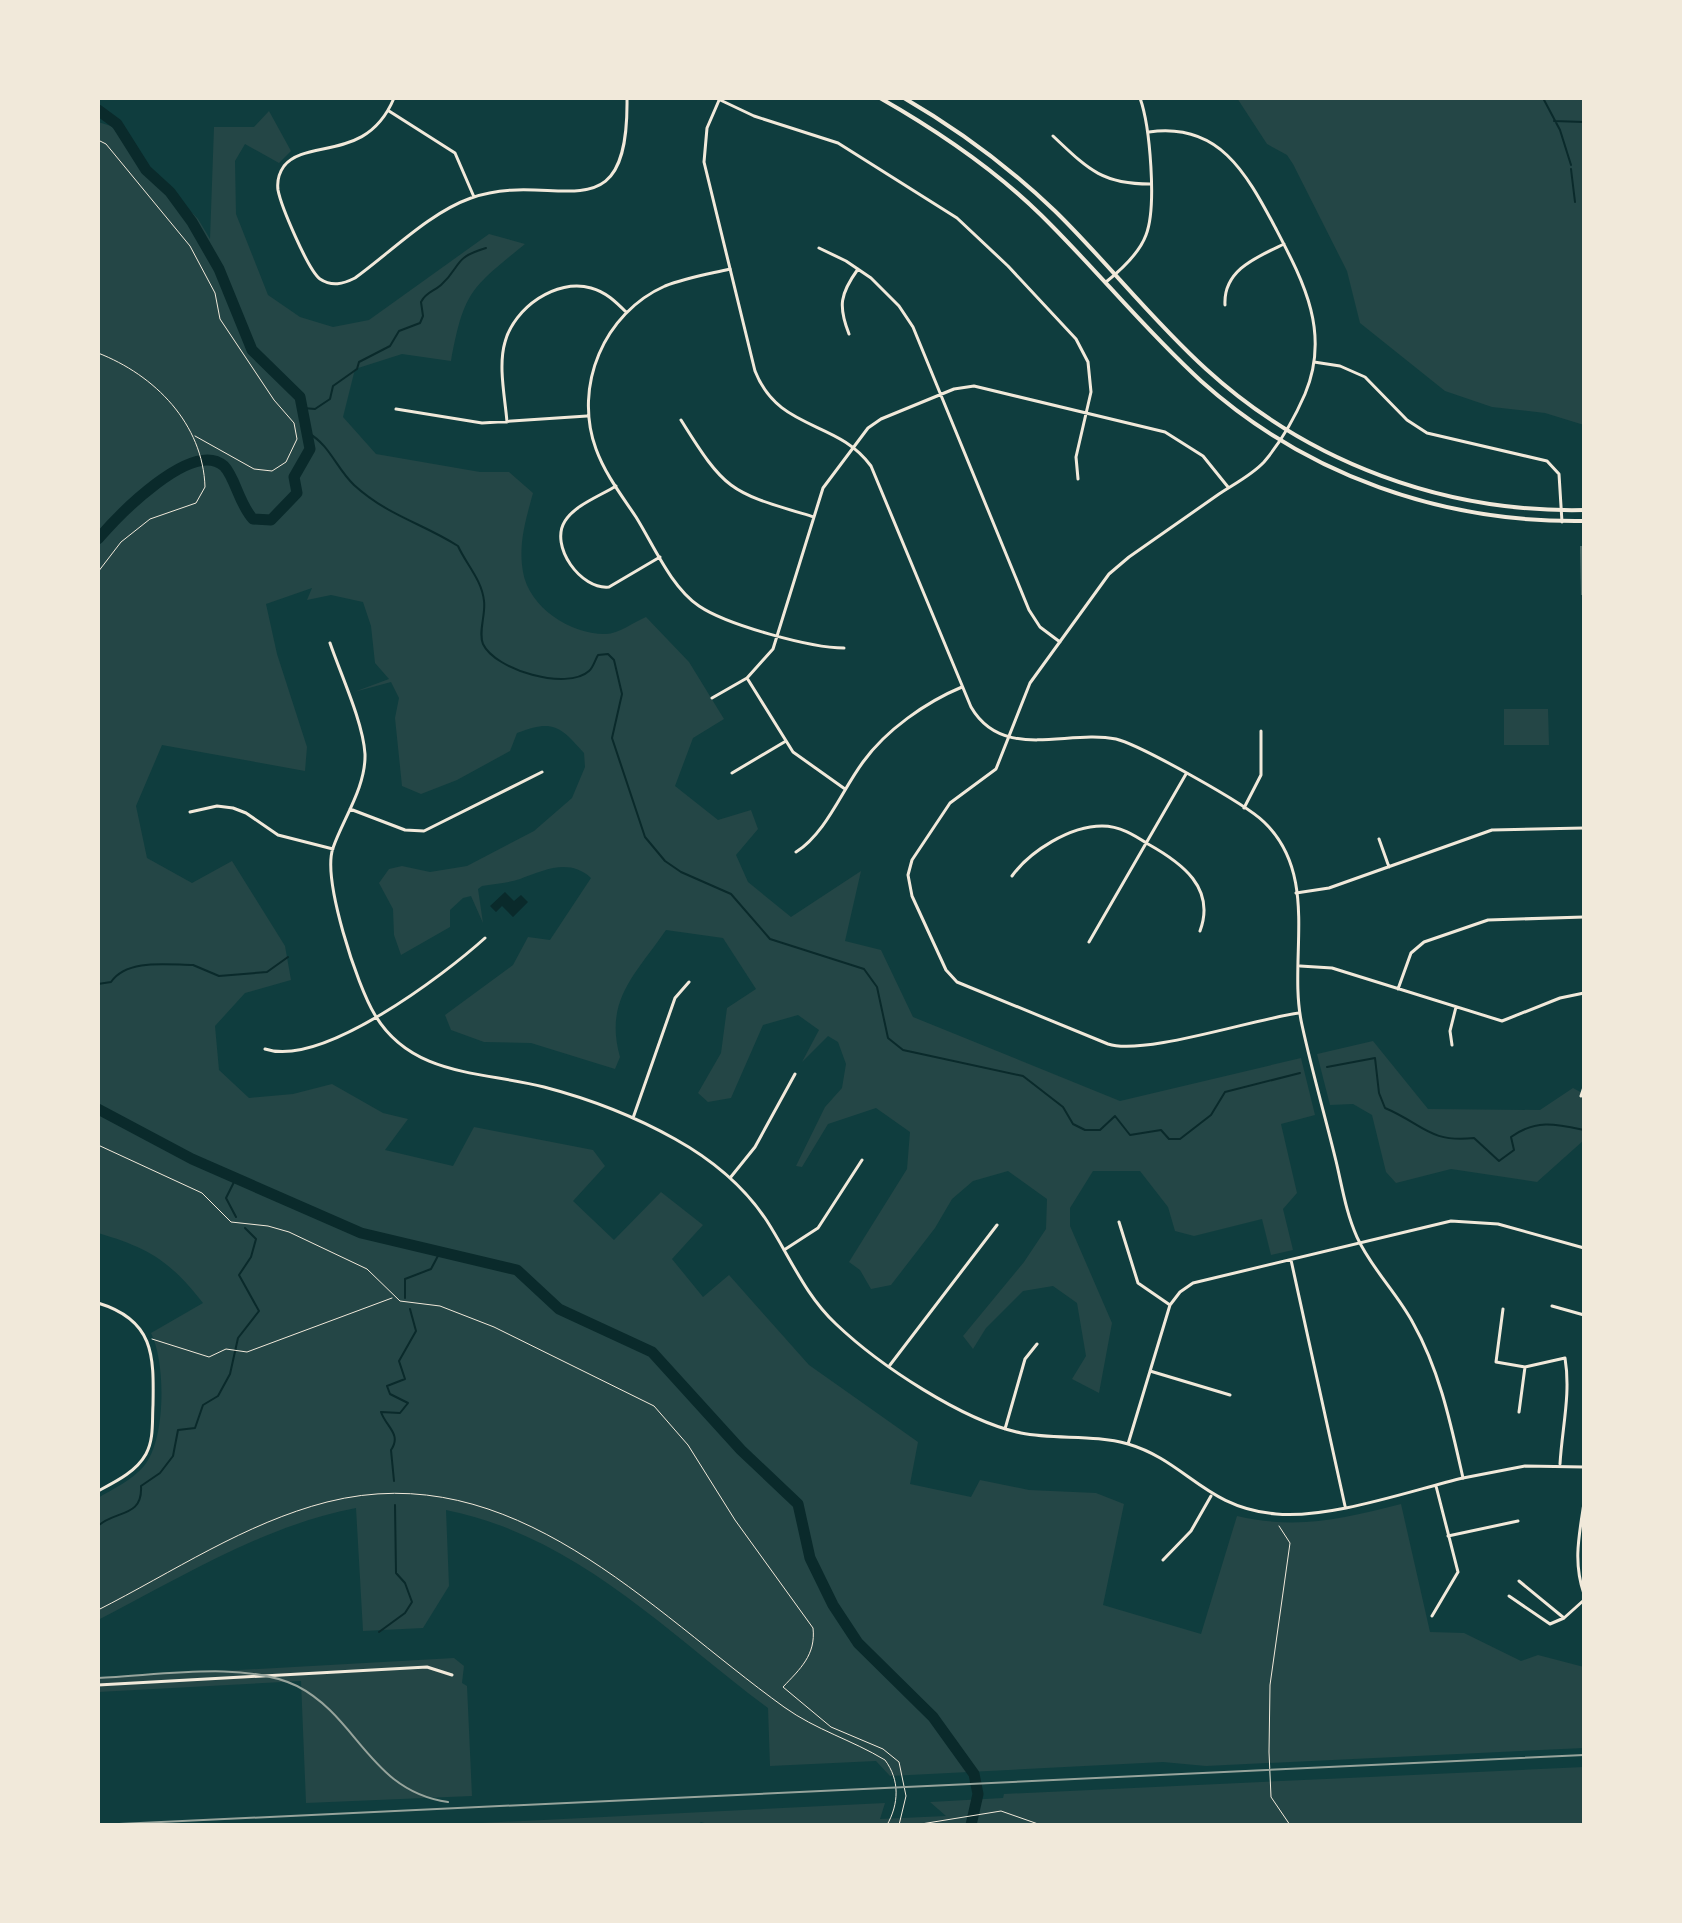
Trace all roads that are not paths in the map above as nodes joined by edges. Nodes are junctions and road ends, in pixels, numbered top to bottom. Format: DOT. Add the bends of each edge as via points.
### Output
graph roads {
  1 [pos="394,98"];
  2 [pos="627,98"];
  3 [pos="718,98"];
  4 [pos="880,98"];
  5 [pos="904,98"];
  6 [pos="1140,98"];
  7 [pos="389,111"];
  8 [pos="1149,132"];
  9 [pos="1053,136"];
  10 [pos="1150,184"];
  11 [pos="474,197"];
  12 [pos="1284,244"];
  13 [pos="819,248"];
  14 [pos="859,268"];
  15 [pos="730,269"];
  16 [pos="1115,274"];
  17 [pos="1106,282"];
  18 [pos="1225,305"];
  19 [pos="626,312"];
  20 [pos="849,334"];
  21 [pos="1314,362"];
  22 [pos="941,394"];
  23 [pos="396,409"];
  24 [pos="1086,412"];
  25 [pos="588,416"];
  26 [pos="681,420"];
  27 [pos="507,422"];
  28 [pos="1286,430"];
  29 [pos="1278,440"];
  30 [pos="853,448"];
  31 [pos="1078,479"];
  32 [pos="616,486"];
  33 [pos="1229,488"];
  34 [pos="1562,510"];
  35 [pos="1584,510"];
  36 [pos="814,517"];
  37 [pos="1584,521"];
  38 [pos="1562,522"];
  39 [pos="660,557"];
  40 [pos="778,635"];
  41 [pos="1060,642"];
  42 [pos="330,643"];
  43 [pos="844,648"];
  44 [pos="747,678"];
  45 [pos="962,687"];
  46 [pos="712,698"];
  47 [pos="1261,731"];
  48 [pos="1011,736"];
  49 [pos="786,741"];
  50 [pos="542,772"];
  51 [pos="732,773"];
  52 [pos="1186,774"];
  53 [pos="845,789"];
  54 [pos="1244,808"];
  55 [pos="350,809"];
  56 [pos="190,812"];
  57 [pos="1584,828"];
  58 [pos="1379,839"];
  59 [pos="1146,842"];
  60 [pos="333,849"];
  61 [pos="796,852"];
  62 [pos="1389,867"];
  63 [pos="1012,876"];
  64 [pos="1296,893"];
  65 [pos="1584,917"];
  66 [pos="1200,931"];
  67 [pos="485,938"];
  68 [pos="1089,942"];
  69 [pos="1300,966"];
  70 [pos="689,982"];
  71 [pos="1398,989"];
  72 [pos="1584,993"];
  73 [pos="1456,1007"];
  74 [pos="1299,1013"];
  75 [pos="375,1016"];
  76 [pos="1452,1045"];
  77 [pos="265,1049"];
  78 [pos="795,1074"];
  79 [pos="1584,1087"];
  80 [pos="1581,1096"];
  81 [pos="633,1118"];
  82 [pos="862,1160"];
  83 [pos="730,1178"];
  84 [pos="1119,1222"];
  85 [pos="997,1225"];
  86 [pos="1359,1242"];
  87 [pos="1584,1242"];
  88 [pos="1583,1248"];
  89 [pos="784,1250"];
  90 [pos="1290,1258"];
  91 [pos="98,1303"];
  92 [pos="1170,1305"];
  93 [pos="1552,1306"];
  94 [pos="1503,1309"];
  95 [pos="1584,1315"];
  96 [pos="1037,1344"];
  97 [pos="890,1365"];
  98 [pos="1525,1367"];
  99 [pos="1150,1371"];
  100 [pos="1230,1395"];
  101 [pos="1519,1412"];
  102 [pos="1005,1429"];
  103 [pos="1128,1444"];
  104 [pos="1560,1464"];
  105 [pos="1584,1467"];
  106 [pos="1463,1478"];
  107 [pos="1436,1485"];
  108 [pos="98,1491"];
  109 [pos="1211,1496"];
  110 [pos="1584,1503"];
  111 [pos="1345,1506"];
  112 [pos="1518,1521"];
  113 [pos="1582,1521"];
  114 [pos="1448,1536"];
  115 [pos="1163,1560"];
  116 [pos="1519,1581"];
  117 [pos="1509,1596"];
  118 [pos="1584,1597"];
  119 [pos="98,1610"];
  120 [pos="1432,1616"];
  121 [pos="1564,1618"];
  122 [pos="452,1675"];
  123 [pos="98,1685"];
  124 [pos="887,1825"];
  1 -- 7 [label="street"];
  2 -- 11 [label="street" via="620,161 603,186"];
  3 -- 15 [label="street" via="703,155"];
  3 -- 24 [label="street" via="754,116 838,143 971,229 1081,346 1091,377"];
  4 -- 17 [label="main road" via="952,141 1002,180"];
  5 -- 16 [label="main road" via="1010,171"];
  6 -- 8 [label="street"];
  7 -- 11 [label="street" via="455,153"];
  7 -- 11 [label="street" via="355,141 297,157 282,169 280,195 314,273 328,283 346,282"];
  8 -- 10 [label="street"];
  8 -- 12 [label="street" via="1190,132 1224,153 1251,182"];
  9 -- 10 [label="street" via="1101,177"];
  10 -- 16 [label="street" via="1146,237"];
  12 -- 18 [label="street" via="1237,271 1226,288"];
  12 -- 21 [label="street" via="1312,306"];
  13 -- 14 [label="street"];
  14 -- 20 [label="street" via="840,298"];
  14 -- 22 [label="street" via="907,317"];
  15 -- 19 [label="street" via="666,286"];
  15 -- 30 [label="street" via="755,371 766,393 791,417"];
  16 -- 17 [label="street"];
  16 -- 28 [label="main road" via="1207,371"];
  17 -- 29 [label="main road" via="1203,382"];
  19 -- 25 [label="street" via="596,359"];
  19 -- 27 [label="street" via="603,293 578,286 552,290 526,308 503,348"];
  21 -- 28 [label="street"];
  21 -- 34 [label="street" via="1365,377 1427,433 1547,461 1559,474"];
  22 -- 24 [label="street" via="974,386"];
  22 -- 30 [label="street" via="873,424"];
  22 -- 41 [label="street" via="1029,610"];
  23 -- 27 [label="street"];
  24 -- 31 [label="street" via="1076,457"];
  24 -- 33 [label="street" via="1178,438 1203,456"];
  25 -- 27 [label="street"];
  25 -- 32 [label="street" via="596,450"];
  26 -- 36 [label="street" via="730,487"];
  28 -- 29 [label="street"];
  28 -- 34 [label="main road" via="1339,459 1416,488 1491,504"];
  29 -- 33 [label="street" via="1261,465"];
  29 -- 38 [label="main road" via="1335,470 1425,503 1482,515"];
  30 -- 36 [label="street" via="826,483"];
  30 -- 45 [label="street" via="875,473"];
  32 -- 39 [label="street"];
  32 -- 39 [label="street" via="563,524 562,547 577,572 593,586 609,587"];
  33 -- 41 [label="street" via="1117,566"];
  34 -- 35 [label="main road"];
  34 -- 38 [label="street"];
  36 -- 40 [label="street"];
  37 -- 38 [label="main road"];
  39 -- 40 [label="street" via="697,605"];
  40 -- 43 [label="street"];
  40 -- 44 [label="street" via="769,655"];
  41 -- 48 [label="street" via="1024,693"];
  42 -- 55 [label="street" via="364,751"];
  44 -- 46 [label="street"];
  44 -- 49 [label="street"];
  45 -- 48 [label="street" via="981,722"];
  45 -- 53 [label="street" via="931,702 882,741"];
  47 -- 54 [label="street" via="1261,775"];
  48 -- 52 [label="street" via="1043,741 1116,739"];
  48 -- 74 [label="street" via="996,769 950,803 910,868 912,896 953,979 1124,1048"];
  49 -- 51 [label="street"];
  49 -- 53 [label="street" via="804,761"];
  50 -- 55 [label="street" via="424,831 405,830"];
  52 -- 54 [label="street"];
  52 -- 59 [label="street"];
  53 -- 61 [label="street" via="812,840"];
  54 -- 64 [label="street" via="1271,830 1291,867"];
  55 -- 60 [label="street"];
  56 -- 60 [label="street" via="233,808 278,835"];
  57 -- 62 [label="street" via="1492,830"];
  58 -- 62 [label="street"];
  59 -- 63 [label="street" via="1116,828 1086,828 1028,856"];
  59 -- 66 [label="street" via="1178,862 1196,882 1205,907"];
  59 -- 68 [label="street"];
  60 -- 75 [label="street" via="332,889"];
  62 -- 64 [label="street" via="1329,888"];
  64 -- 69 [label="street"];
  65 -- 71 [label="street" via="1488,920 1424,942 1411,953"];
  67 -- 75 [label="street" via="447,971"];
  69 -- 71 [label="street" via="1332,968"];
  69 -- 74 [label="street"];
  70 -- 81 [label="street" via="675,998"];
  71 -- 73 [label="street"];
  72 -- 73 [label="street" via="1502,1021"];
  73 -- 76 [label="street"];
  74 -- 86 [label="street"];
  75 -- 77 [label="street" via="337,1038 285,1051"];
  75 -- 81 [label="street" via="401,1045 436,1066 545,1087"];
  78 -- 83 [label="street" via="755,1147"];
  79 -- 80 [label="street"];
  81 -- 83 [label="street" via="695,1151"];
  82 -- 89 [label="street" via="818,1228"];
  83 -- 89 [label="street" via="757,1207"];
  84 -- 92 [label="street" via="1138,1283"];
  85 -- 97 [label="street"];
  86 -- 88 [label="street" via="1467,1220"];
  86 -- 90 [label="street"];
  86 -- 106 [label="street" via="1425,1346"];
  87 -- 88 [label="street"];
  89 -- 97 [label="street" via="824,1312"];
  90 -- 92 [label="street" via="1193,1283"];
  90 -- 111 [label="street"];
  91 -- 108 [label="street" via="127,1315 146,1338 153,1363 149,1446 133,1469"];
  92 -- 99 [label="street"];
  93 -- 95 [label="street"];
  94 -- 98 [label="street" via="1496,1362"];
  96 -- 102 [label="street" via="1025,1359"];
  97 -- 102 [label="street" via="954,1407"];
  98 -- 101 [label="street"];
  98 -- 104 [label="street" via="1565,1358 1569,1397 1562,1418"];
  99 -- 100 [label="street"];
  99 -- 103 [label="street"];
  102 -- 103 [label="street"];
  103 -- 109 [label="street" via="1161,1459"];
  104 -- 105 [label="street"];
  104 -- 106 [label="street"];
  106 -- 107 [label="street"];
  107 -- 111 [label="street"];
  107 -- 114 [label="street"];
  109 -- 111 [label="street" via="1276,1514"];
  109 -- 115 [label="street" via="1191,1531"];
  110 -- 113 [label="street"];
  112 -- 114 [label="street"];
  113 -- 118 [label="street" via="1576,1545"];
  114 -- 120 [label="street" via="1458,1572"];
  116 -- 121 [label="street"];
  117 -- 121 [label="street" via="1539,1620 1550,1624"];
  118 -- 121 [label="street"];
  119 -- 124 [label="lane" via="228,1541 330,1502 430,1496 477,1506 531,1524 579,1550 801,1719 885,1760 896,1789"];
  122 -- 123 [label="street" via="427,1667"];
}
